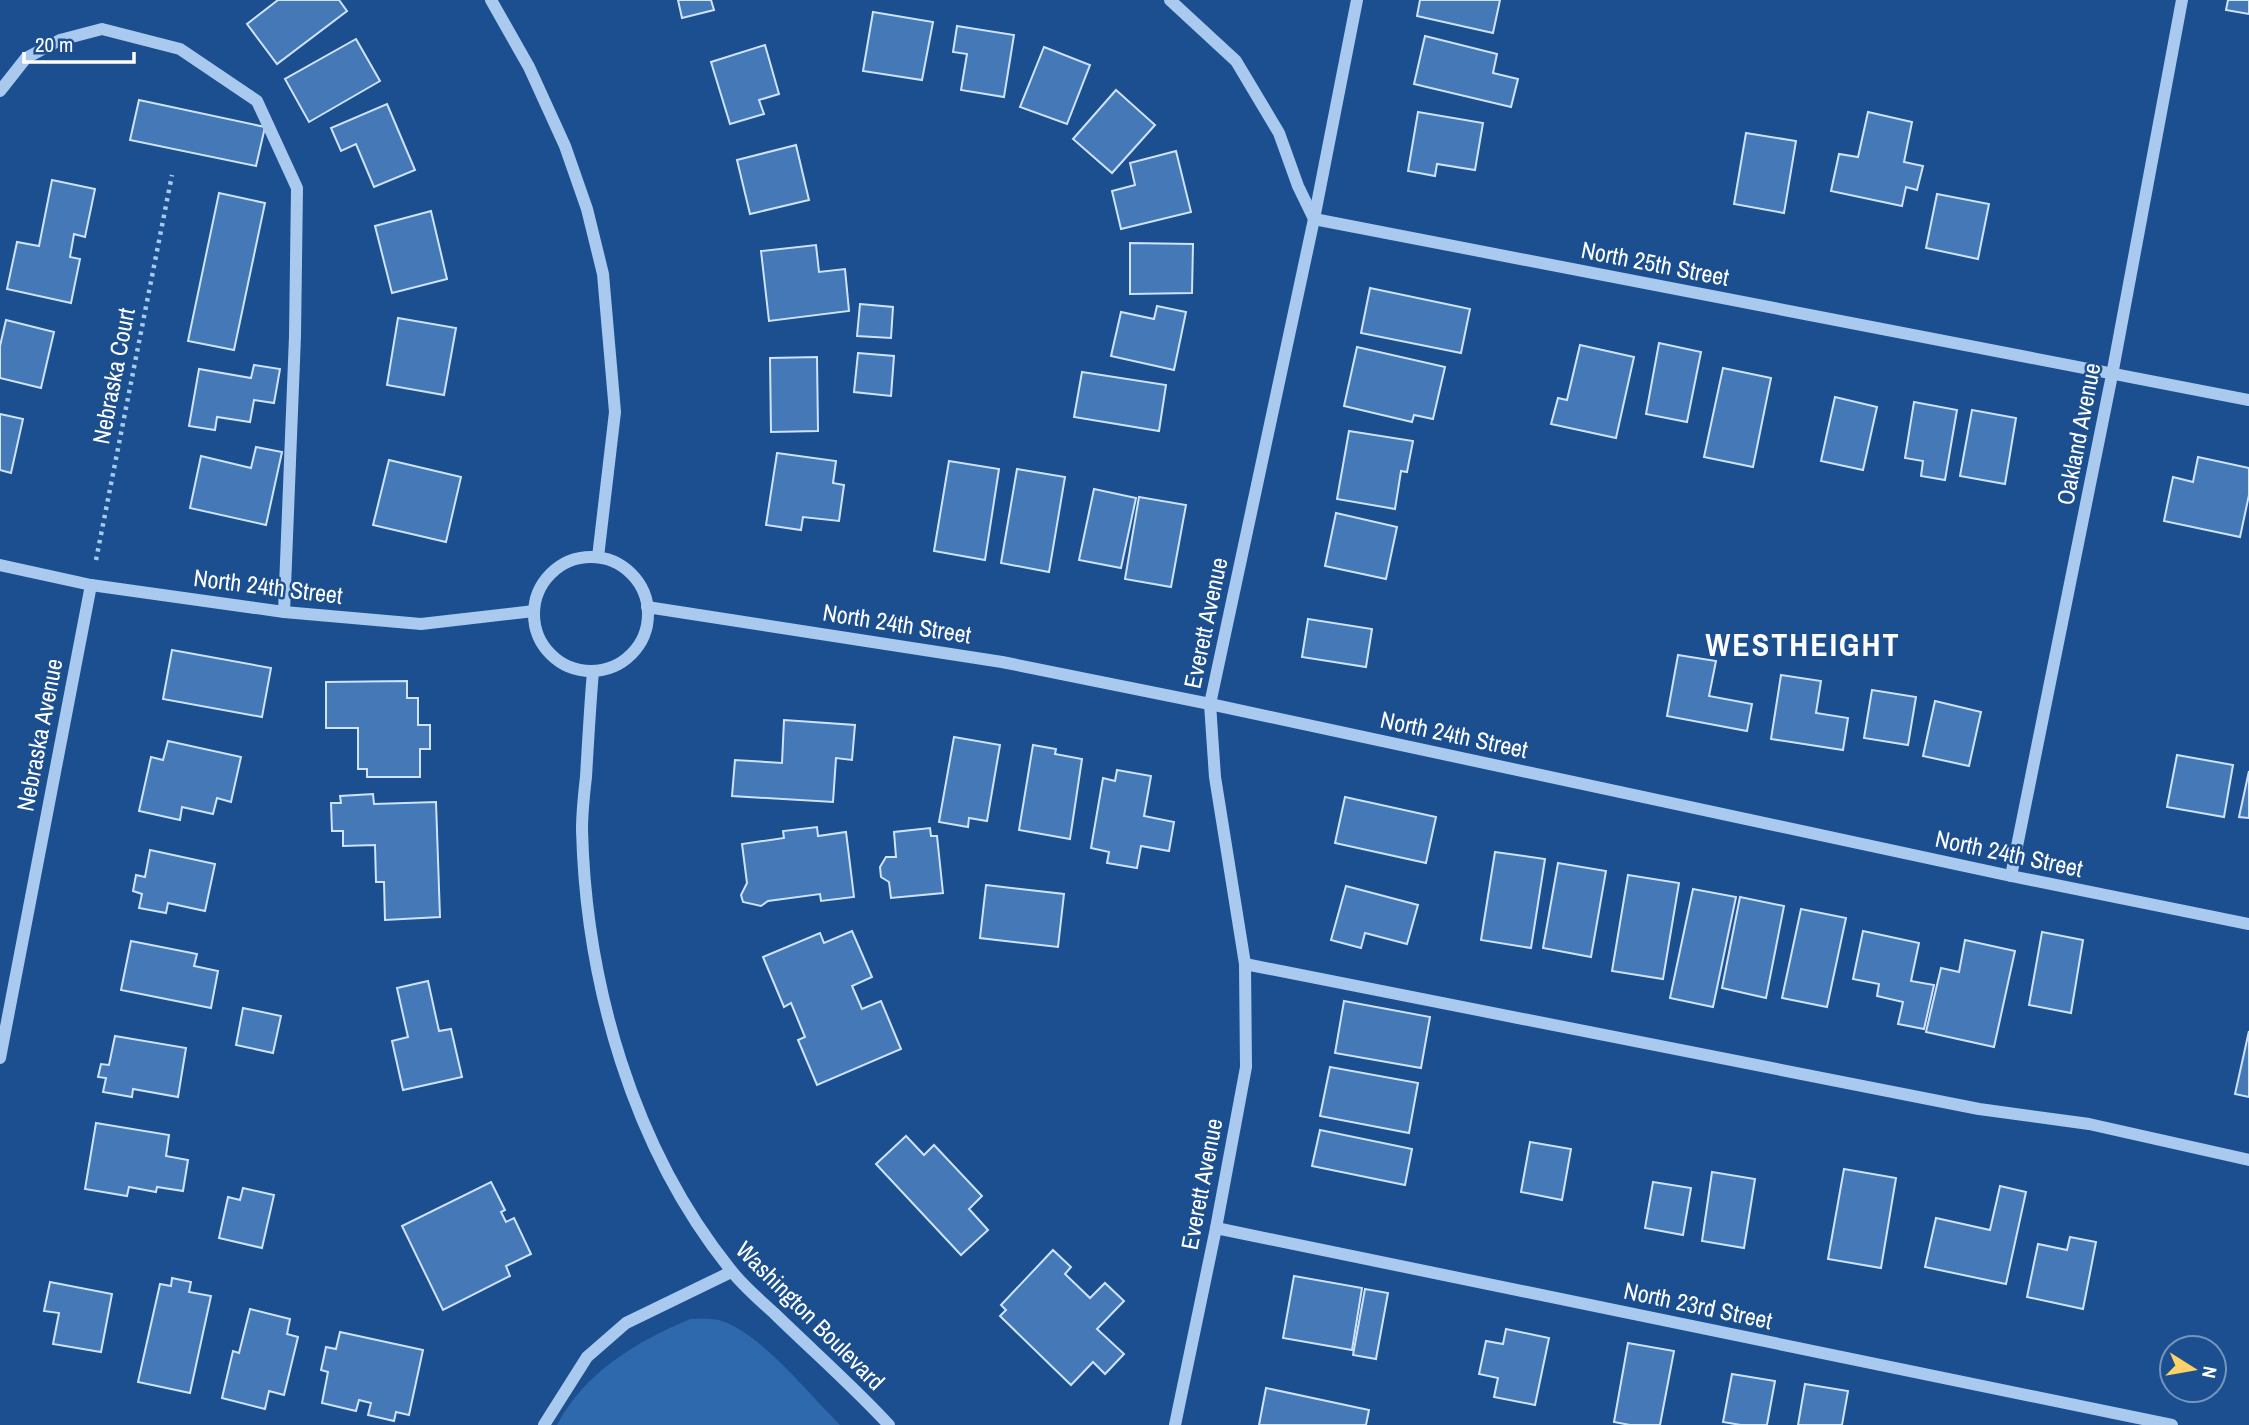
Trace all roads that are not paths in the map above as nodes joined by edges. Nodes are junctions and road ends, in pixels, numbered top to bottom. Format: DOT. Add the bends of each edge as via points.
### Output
graph roads {
  1 [pos="491,0"];
  2 [pos="1170,0"];
  3 [pos="1357,0"];
  4 [pos="2182,0"];
  5 [pos="0,91"];
  6 [pos="1314,219"];
  7 [pos="2112,375"];
  8 [pos="2249,400"];
  9 [pos="598,557"];
  10 [pos="0,565"];
  11 [pos="91,585"];
  12 [pos="647,607"];
  13 [pos="534,611"];
  14 [pos="284,612"];
  15 [pos="593,671"];
  16 [pos="1210,704"];
  17 [pos="2011,876"];
  18 [pos="2249,924"];
  19 [pos="1245,964"];
  20 [pos="0,1058"];
  21 [pos="2249,1160"];
  22 [pos="1216,1228"];
  23 [pos="731,1272"];
  24 [pos="544,1425"];
  25 [pos="889,1425"];
  26 [pos="1175,1425"];
  27 [pos="2172,1425"];
  1 -- 9 [label="street" via="529,67 565,146 603,274 615,412"];
  2 -- 6 [label="street" via="1236,61 1279,133"];
  3 -- 6 [label="street, Everett Avenue"];
  4 -- 7 [label="street, Oakland Avenue"];
  5 -- 14 [label="street" via="26,58 60,40 102,29 180,49 257,102 297,188"];
  6 -- 7 [label="street, North 25th Street"];
  6 -- 16 [label="street, Everett Avenue"];
  7 -- 8 [label="street, North 25th Street"];
  7 -- 17 [label="street, Oakland Avenue"];
  9 -- 12 [label="street" via="631,573"];
  9 -- 13 [label="street" via="561,565 547,577"];
  10 -- 11 [label="street, North 24th Street"];
  11 -- 14 [label="street, North 24th Street"];
  11 -- 20 [label="street, Nebraska Avenue"];
  12 -- 15 [label="street" via="639,644 611,668"];
  12 -- 16 [label="street, North 24th Street" via="1002,662"];
  13 -- 14 [label="street, North 24th Street" via="421,624"];
  13 -- 15 [label="street" via="544,647 574,669"];
  15 -- 23 [label="street, Washington Boulevard" via="582,827 585,886 607,1009 654,1147 676,1190"];
  16 -- 17 [label="street, North 24th Street"];
  16 -- 19 [label="street, Everett Avenue" via="1215,777"];
  17 -- 18 [label="street, North 24th Street"];
  19 -- 21 [label="street" via="1979,1109 2089,1124"];
  19 -- 22 [label="street, Everett Avenue" via="1246,1067"];
  22 -- 26 [label="street, Everett Avenue"];
  22 -- 27 [label="street, North 23rd Street"];
  23 -- 24 [label="street" via="626,1323 587,1357"];
  23 -- 25 [label="street, Washington Boulevard"];
}
